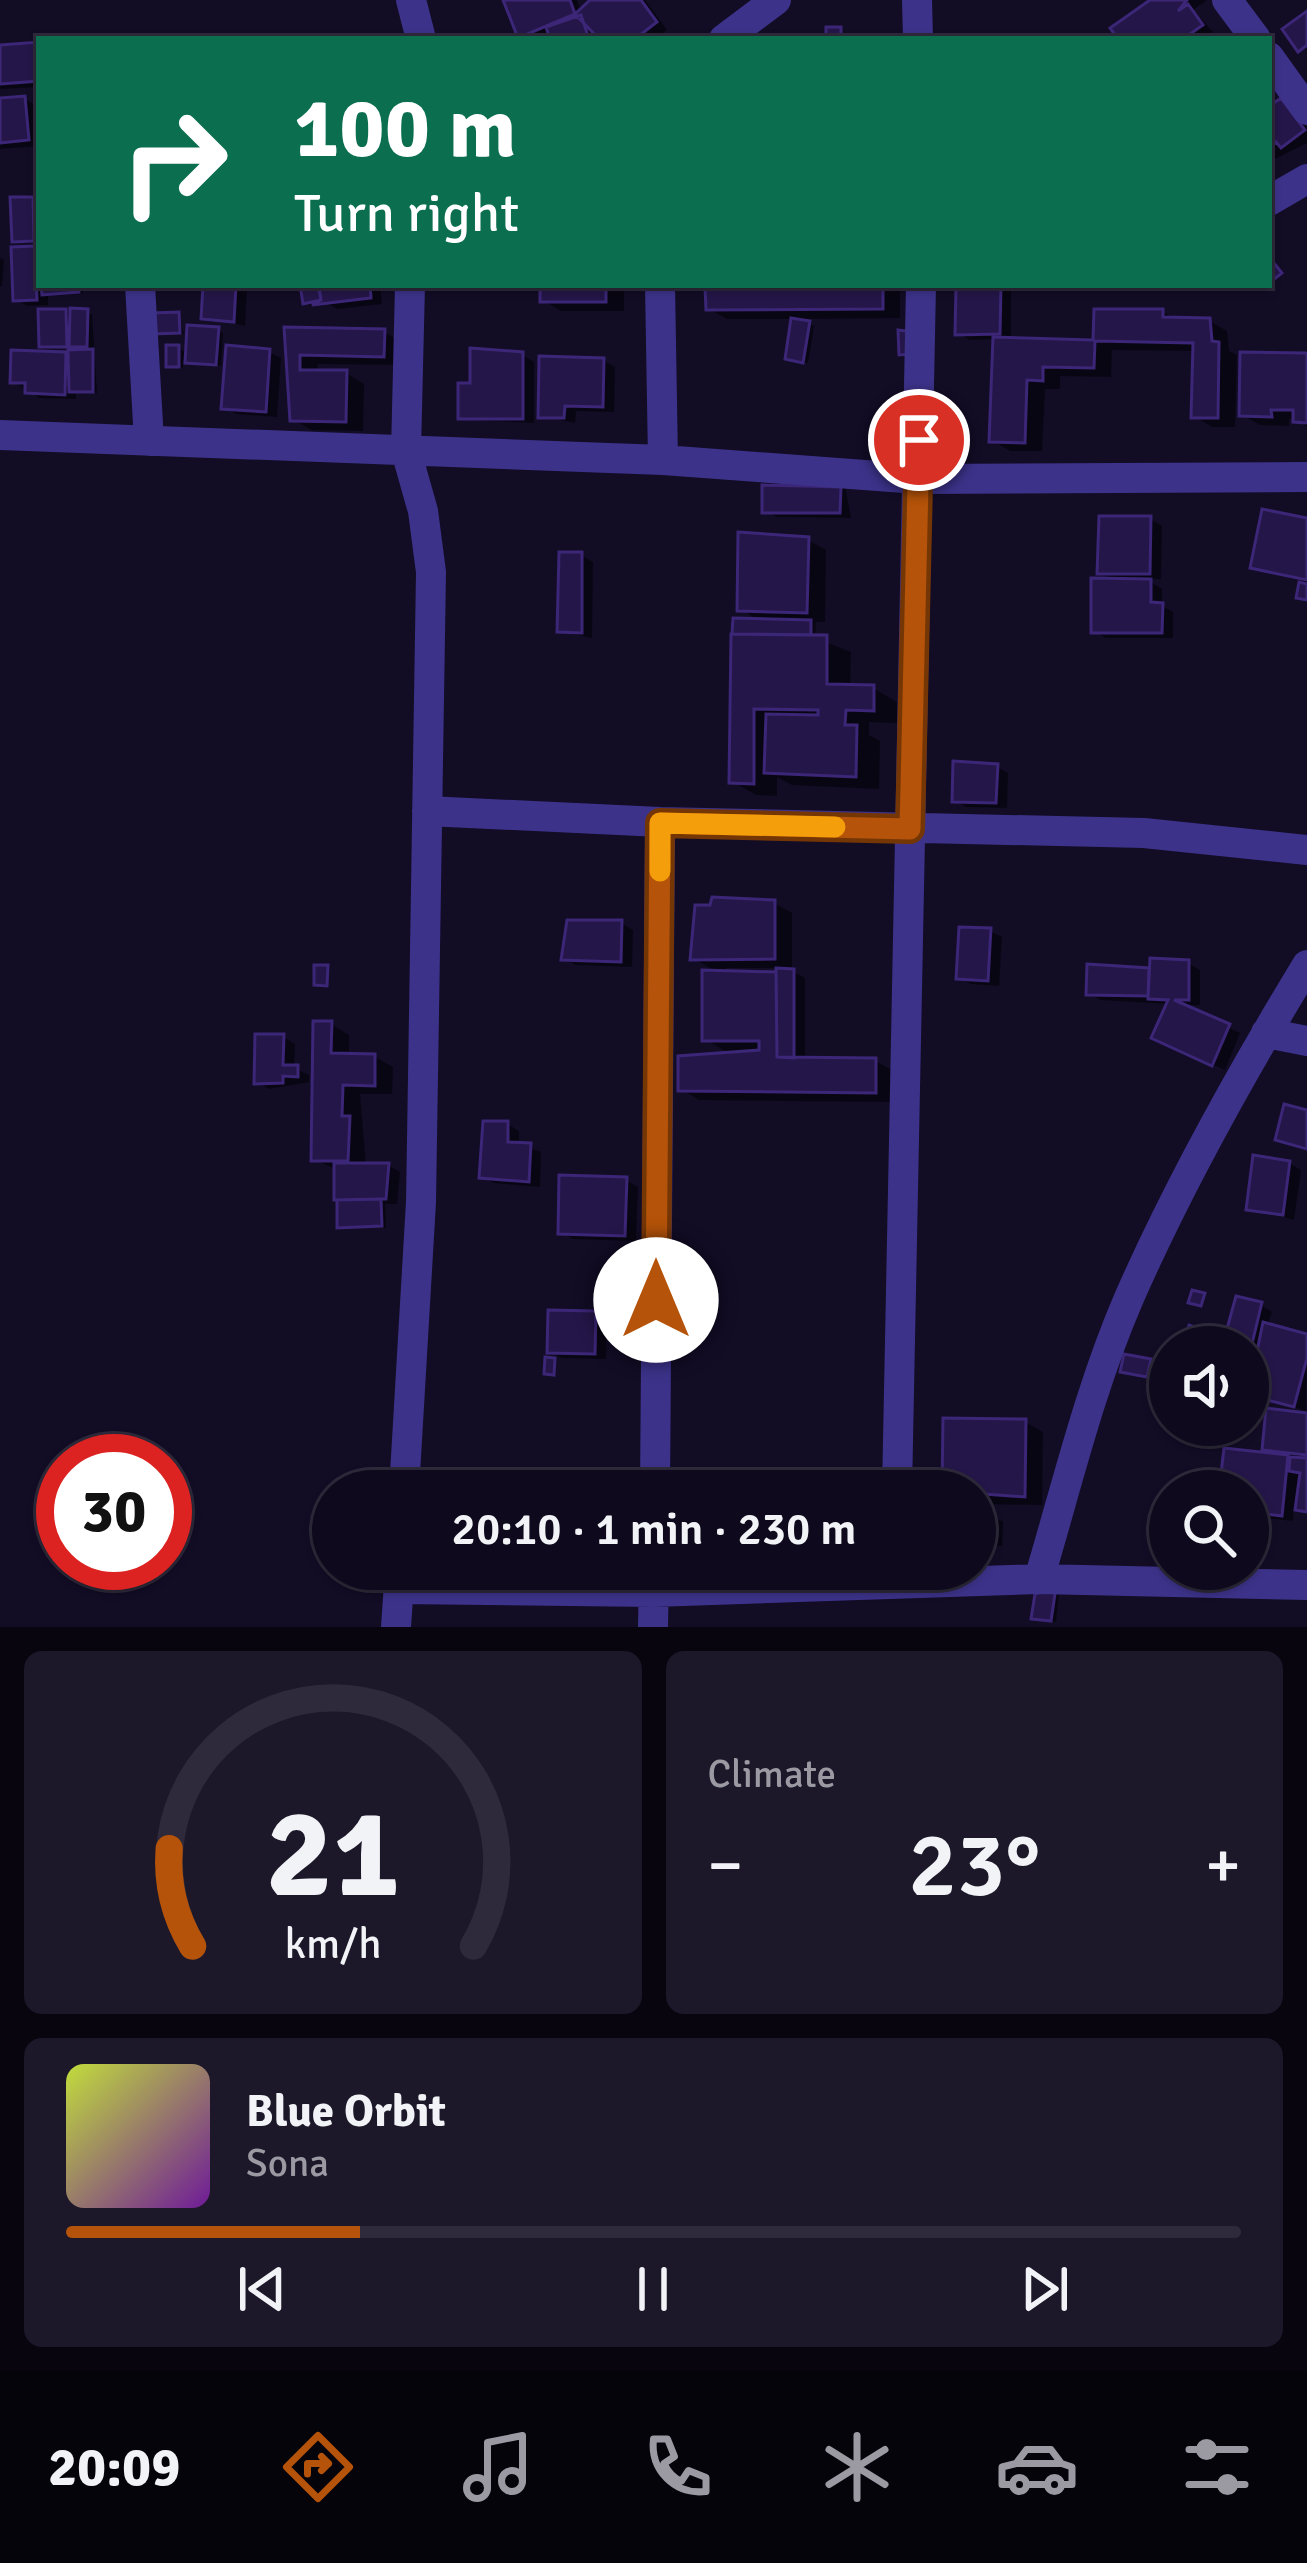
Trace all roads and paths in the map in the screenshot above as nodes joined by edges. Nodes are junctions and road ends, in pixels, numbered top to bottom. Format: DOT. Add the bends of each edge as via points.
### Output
graph roads {
  1 [pos="411,0"];
  2 [pos="776,0"];
  3 [pos="917,0"];
  4 [pos="1228,0"];
  5 [pos="420,36"];
  6 [pos="728,36"];
  7 [pos="917,36"];
  8 [pos="1254,36"];
  9 [pos="1272,62"];
  10 [pos="1307,110"];
  11 [pos="1307,179"];
  12 [pos="1272,199"];
  13 [pos="140,288"];
  14 [pos="410,288"];
  15 [pos="660,288"];
  16 [pos="920,288"];
  17 [pos="0,435"];
  18 [pos="148,441"];
  19 [pos="406,452"];
  20 [pos="663,460"];
  21 [pos="1307,476"];
  22 [pos="918,479"];
  23 [pos="427,811"];
  24 [pos="660,823"];
  25 [pos="910,829"];
  26 [pos="1307,850"];
  27 [pos="1307,965"];
  28 [pos="1266,1033"];
  29 [pos="1307,1041"];
  30 [pos="405,1470"];
  31 [pos="655,1470"];
  32 [pos="897,1470"];
  33 [pos="996,1579"];
  34 [pos="1039,1579"];
  35 [pos="1307,1585"];
  36 [pos="398,1590"];
  37 [pos="654,1590"];
  38 [pos="396,1627"];
  39 [pos="652,1627"];
  1 -- 5 [label="street"];
  2 -- 6 [label="street"];
  3 -- 7 [label="street"];
  4 -- 8 [label="street"];
  9 -- 10 [label="street"];
  11 -- 12 [label="street"];
  13 -- 18 [label="street"];
  14 -- 19 [label="street"];
  15 -- 20 [label="street"];
  16 -- 22 [label="street"];
  17 -- 18 [label="street"];
  18 -- 19 [label="street"];
  19 -- 20 [label="street"];
  19 -- 23 [label="street" via="430,572"];
  20 -- 22 [label="street"];
  21 -- 22 [label="street"];
  22 -- 25 [label="street"];
  23 -- 24 [label="street"];
  23 -- 30 [label="street" via="421,1202"];
  24 -- 25 [label="street"];
  24 -- 31 [label="street"];
  25 -- 26 [label="street" via="1144,833"];
  25 -- 32 [label="street"];
  27 -- 28 [label="street"];
  28 -- 29 [label="street"];
  28 -- 34 [label="street" via="1128,1300"];
  33 -- 34 [label="street"];
  34 -- 35 [label="street"];
  36 -- 38 [label="street"];
  37 -- 39 [label="street"];
}
